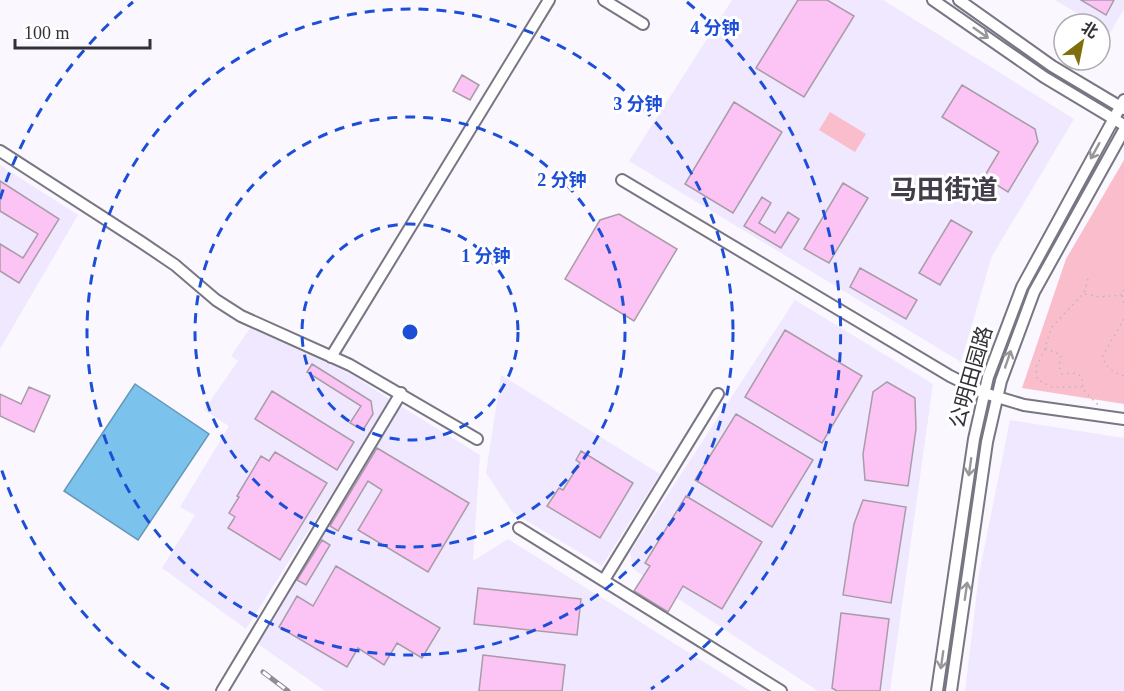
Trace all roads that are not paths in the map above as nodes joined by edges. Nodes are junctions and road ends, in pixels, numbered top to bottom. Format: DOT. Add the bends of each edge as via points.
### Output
graph roads {
  1 [pos="549,0"];
  2 [pos="604,0"];
  3 [pos="933,0"];
  4 [pos="958,0"];
  5 [pos="643,24"];
  6 [pos="1123,105"];
  7 [pos="1114,118"];
  8 [pos="1124,124"];
  9 [pos="1124,130"];
  10 [pos="0,151"];
  11 [pos="622,180"];
  12 [pos="332,357"];
  13 [pos="401,393"];
  14 [pos="984,393"];
  15 [pos="718,394"];
  16 [pos="997,397"];
  17 [pos="1124,419"];
  18 [pos="477,439"];
  19 [pos="519,528"];
  20 [pos="604,580"];
  21 [pos="222,691"];
  22 [pos="782,691"];
  23 [pos="937,691"];
  24 [pos="951,691"];
  1 -- 12 [label="street"];
  2 -- 5 [label="street"];
  3 -- 7 [label="street, one-way" via="1044,77"];
  4 -- 6 [label="street" via="1052,66"];
  6 -- 7 [label="street, 公明田园路"];
  7 -- 8 [label="street"];
  7 -- 14 [label="street, 公明田园路, one-way" via="1022,287 1002,333"];
  16 -- 9 [label="street, 公明田园路, one-way" via="1034,292"];
  10 -- 12 [label="street" via="175,265 241,316"];
  11 -- 14 [label="street"];
  12 -- 13 [label="street"];
  13 -- 18 [label="street"];
  13 -- 21 [label="street"];
  14 -- 16 [label="street"];
  14 -- 23 [label="street, 公明田园路, one-way"];
  15 -- 20 [label="street"];
  16 -- 17 [label="street" via="1024,405"];
  24 -- 16 [label="street, 公明田园路, one-way"];
  19 -- 20 [label="street"];
  20 -- 22 [label="street"];
}
